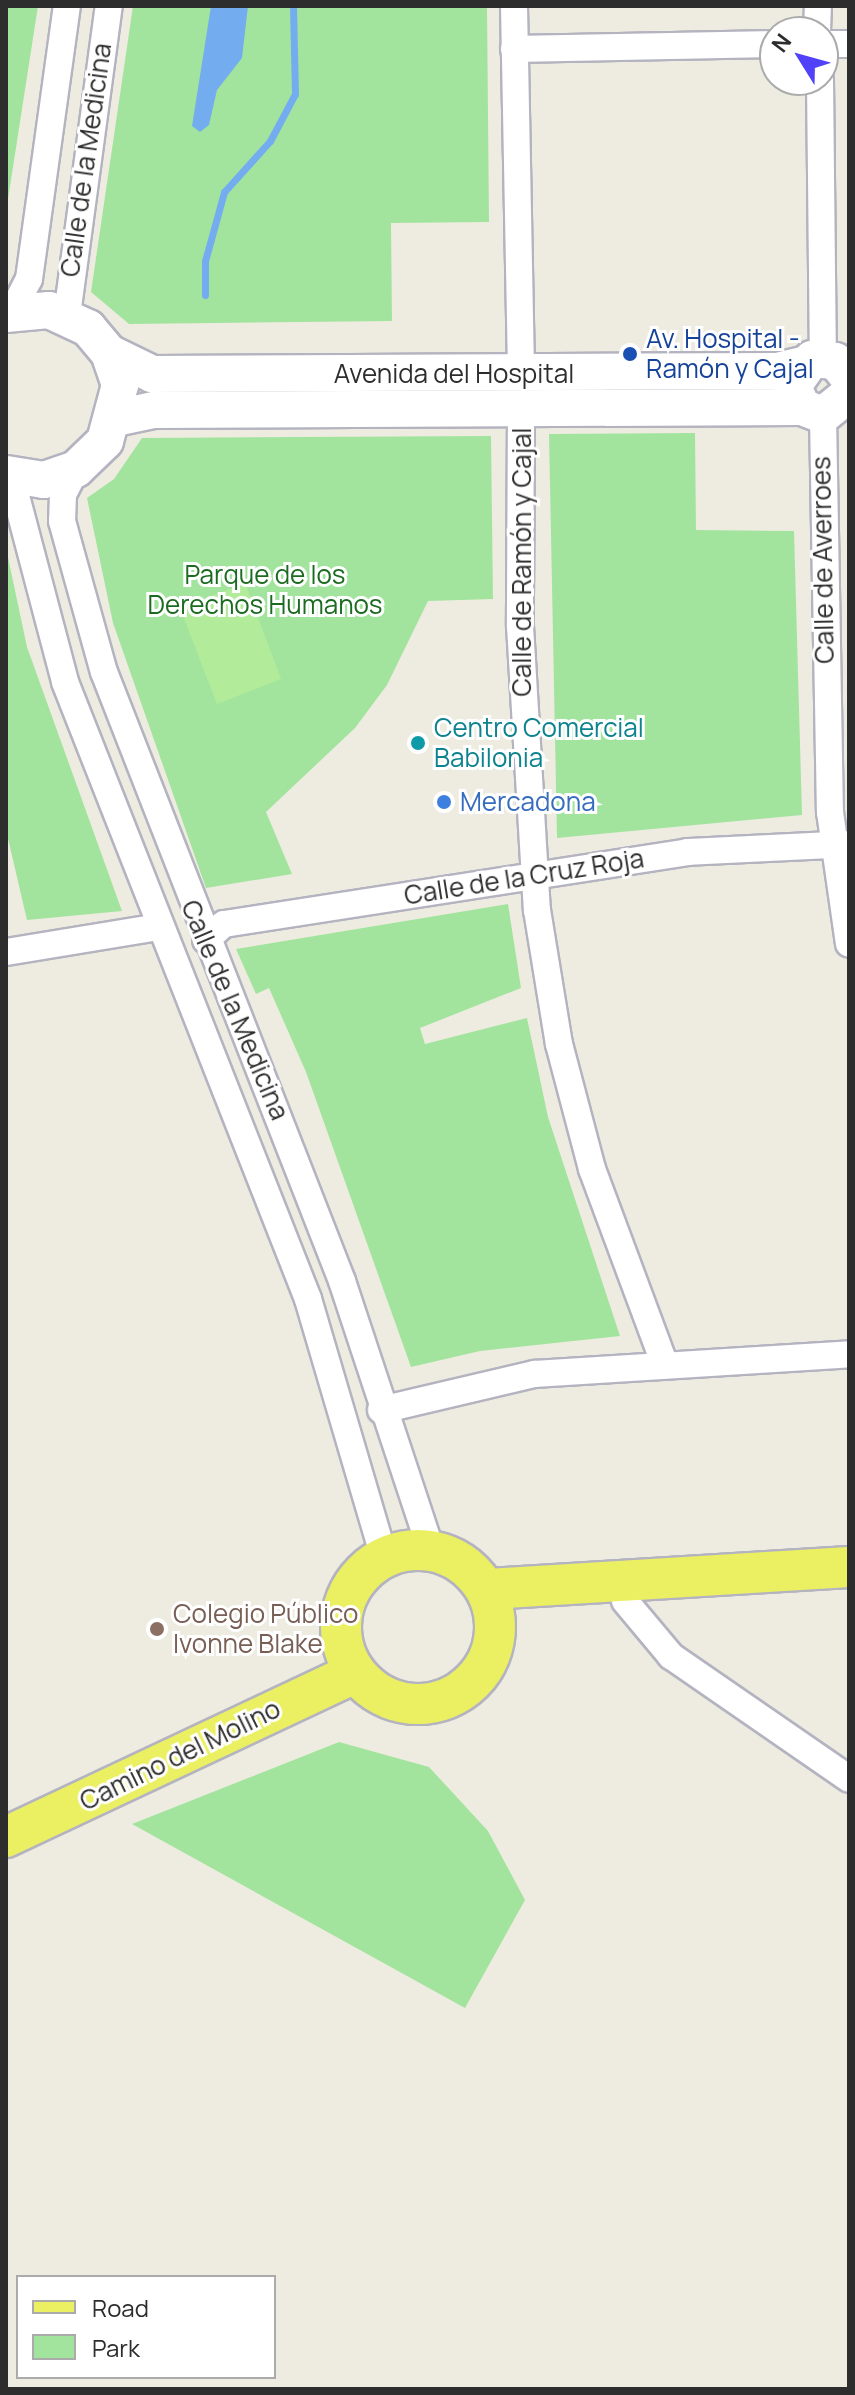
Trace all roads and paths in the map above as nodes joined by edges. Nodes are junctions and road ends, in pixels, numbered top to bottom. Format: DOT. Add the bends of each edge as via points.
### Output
graph roads {
  1 [pos="67,6"];
  2 [pos="109,6"];
  3 [pos="514,6"];
  4 [pos="759,44"];
  5 [pos="514,49"];
  6 [pos="821,96"];
  7 [pos="9,313"];
  8 [pos="67,315"];
  9 [pos="109,353"];
  10 [pos="521,374"];
  11 [pos="833,386"];
  12 [pos="521,410"];
  13 [pos="116,418"];
  14 [pos="76,469"];
  15 [pos="9,476"];
  16 [pos="841,844"];
  17 [pos="532,877"];
  18 [pos="158,927"];
  19 [pos="206,940"];
  20 [pos="849,944"];
  21 [pos="6,952"];
  22 [pos="849,1354"];
  23 [pos="665,1365"];
  24 [pos="381,1410"];
  25 [pos="431,1550"];
  26 [pos="384,1557"];
  27 [pos="849,1567"];
  28 [pos="849,1587"];
  29 [pos="625,1601"];
  30 [pos="492,1606"];
  31 [pos="349,1660"];
  32 [pos="849,1779"];
  33 [pos="6,1810"];
  34 [pos="6,1837"];
  1 -- 7 [label="street, Calle de la Medicina" via="29,279"];
  2 -- 8 [label="street, Calle de la Medicina"];
  3 -- 5 [label="street"];
  4 -- 5 [label="street"];
  5 -- 10 [label="street"];
  6 -- 11 [label="street, Calle de Averroes"];
  7 -- 8 [label="main road"];
  8 -- 9 [label="main road, Avenida del Hospital"];
  9 -- 10 [label="main road, Avenida del Hospital" via="152,374"];
  9 -- 13 [label="main road" via="120,385"];
  10 -- 11 [label="main road, Avenida del Hospital"];
  11 -- 12 [label="main road, Avenida del Hospital"];
  11 -- 16 [label="street, Calle de Averroes"];
  12 -- 13 [label="main road, Avenida del Hospital" via="155,410"];
  12 -- 17 [label="street, Calle de Ramón y Cajal" via="518,545"];
  13 -- 14 [label="main road" via="101,448"];
  14 -- 15 [label="main road" via="44,480"];
  14 -- 19 [label="street, Calle de la Medicina" via="63,494 62,521 73,567 114,701"];
  15 -- 18 [label="street" via="65,682"];
  16 -- 17 [label="street, Calle de la Cruz Roja" via="687,852"];
  16 -- 20 [label="street, Calle de Averroes"];
  17 -- 19 [label="street, Calle de la Cruz Roja" via="224,924"];
  17 -- 23 [label="street, Calle de Ramón y Cajal" via="559,1044 592,1169"];
  18 -- 21 [label="street"];
  18 -- 26 [label="street" via="308,1299"];
  19 -- 24 [label="street, Calle de la Medicina" via="342,1281"];
  22 -- 23 [label="street"];
  23 -- 24 [label="street" via="535,1374"];
  24 -- 25 [label="street, Calle de la Medicina"];
  25 -- 26 [label="main road"];
  25 -- 30 [label="main road" via="467,1566"];
  26 -- 31 [label="main road" via="347,1595"];
  27 -- 30 [label="main road"];
  28 -- 29 [label="main road"];
  29 -- 30 [label="main road"];
  29 -- 32 [label="street" via="671,1656"];
  30 -- 31 [label="main road" via="490,1657 472,1684 444,1701 390,1699"];
  31 -- 33 [label="main road, Camino del Molino"];
  31 -- 34 [label="main road, Camino del Molino"];
}
